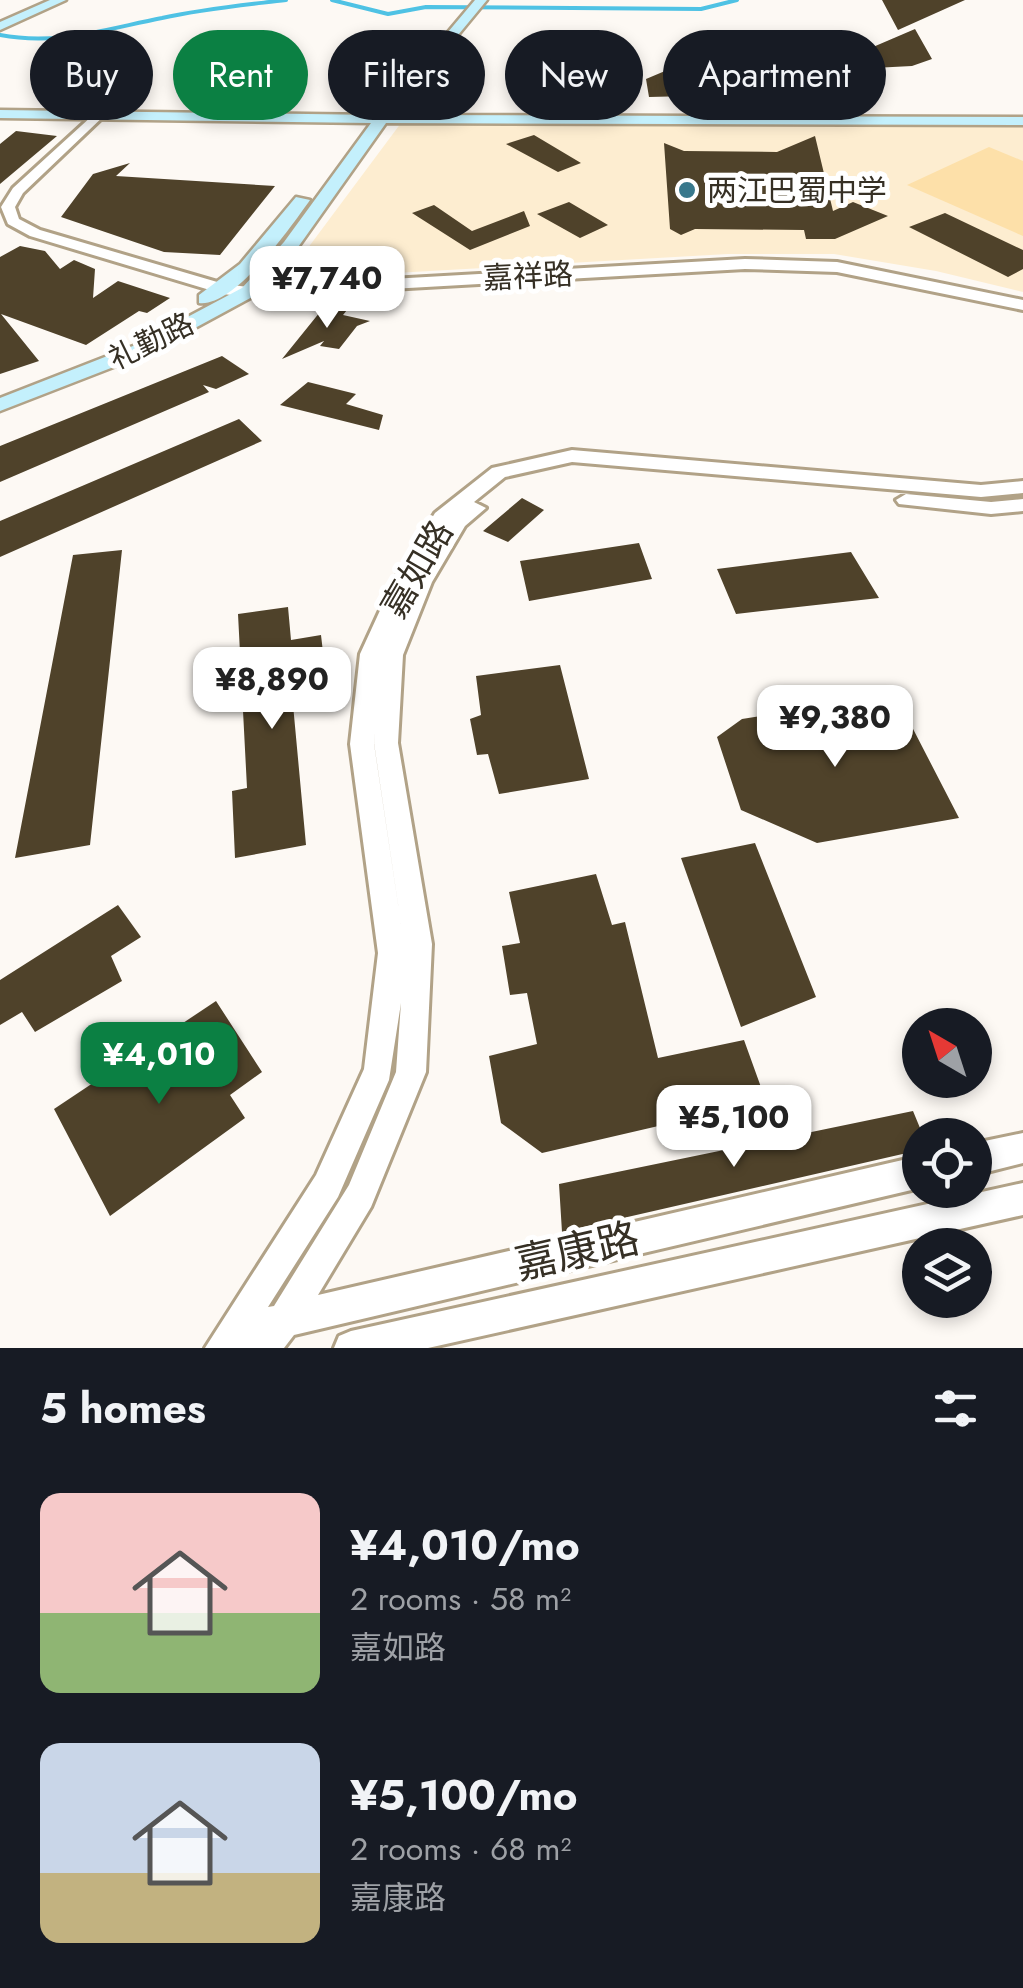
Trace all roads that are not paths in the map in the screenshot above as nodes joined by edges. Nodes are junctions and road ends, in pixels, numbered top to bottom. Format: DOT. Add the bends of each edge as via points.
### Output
graph roads {
  1 [pos="34,0"];
  2 [pos="60,0"];
  3 [pos="462,0"];
  4 [pos="481,0"];
  5 [pos="0,15"];
  6 [pos="456,16"];
  7 [pos="0,26"];
  8 [pos="445,30"];
  9 [pos="0,105"];
  10 [pos="30,107"];
  11 [pos="328,112"];
  12 [pos="153,113"];
  13 [pos="485,113"];
  14 [pos="0,114"];
  15 [pos="30,114"];
  16 [pos="1023,117"];
  17 [pos="92,120"];
  18 [pos="371,120"];
  19 [pos="373,120"];
  20 [pos="223,288"];
  21 [pos="248,292"];
  22 [pos="1023,306"];
  23 [pos="0,391"];
  24 [pos="0,405"];
  25 [pos="1023,487"];
  26 [pos="1023,505"];
  27 [pos="1023,1148"];
  28 [pos="992,1155"];
  29 [pos="902,1176"];
  30 [pos="1023,1199"];
  31 [pos="285,1320"];
  32 [pos="240,1343"];
  33 [pos="351,1348"];
  1 -- 5 [label="main road"];
  2 -- 7 [label="main road"];
  3 -- 6 [label="main road"];
  4 -- 6 [label="main road"];
  6 -- 8 [label="main road"];
  9 -- 10 [label="main road"];
  11 -- 12 [label="main road"];
  13 -- 16 [label="main road"];
  14 -- 15 [label="main road"];
  17 -- 20 [label="street, 嘉祥路" via="18,191 8,207 13,221"];
  18 -- 20 [label="main road, 礼勤路"];
  19 -- 21 [label="main road, 礼勤路" via="290,246"];
  20 -- 21 [label="street, 嘉祥路"];
  20 -- 23 [label="main road, 礼勤路" via="130,340"];
  21 -- 22 [label="street, 嘉祥路" via="744,264 836,267"];
  21 -- 24 [label="main road, 礼勤路" via="140,350"];
  25 -- 32 [label="street, 嘉如路" via="981,491 572,456 500,472 442,518 371,654 362,744 392,953 378,1070 327,1186"];
  26 -- 31 [label="street, 嘉如路" via="991,508 576,468 512,482 458,522 422,582 392,655 386,744 418,944 411,1072 360,1196"];
  27 -- 28 [label="street"];
  29 -- 31 [label="street, 嘉康路"];
  30 -- 33 [label="street, 嘉康路"];
  31 -- 32 [label="street, 嘉康路"];
}
